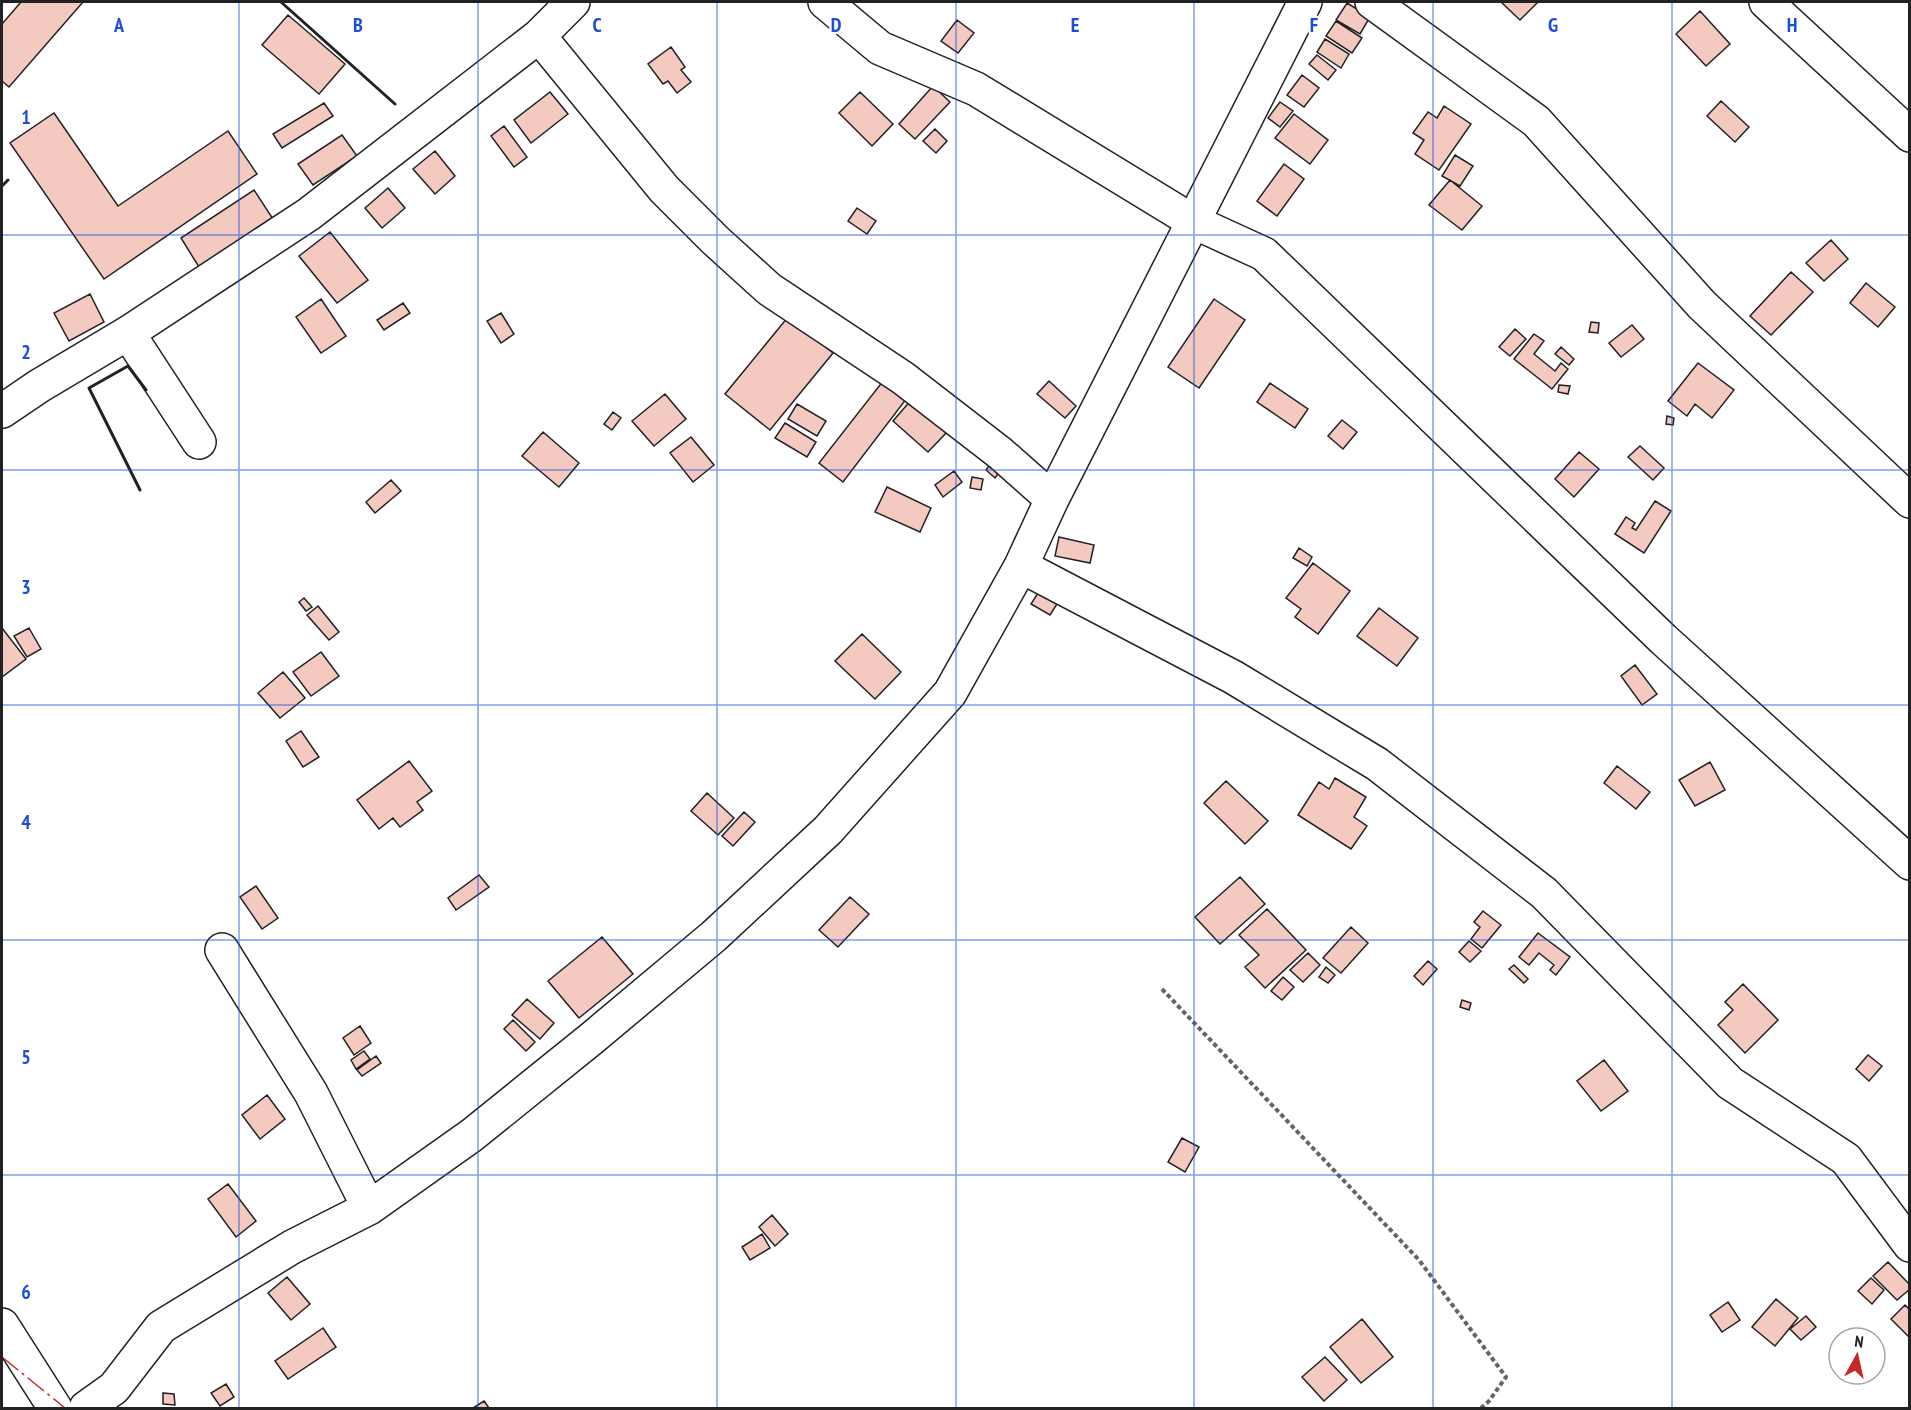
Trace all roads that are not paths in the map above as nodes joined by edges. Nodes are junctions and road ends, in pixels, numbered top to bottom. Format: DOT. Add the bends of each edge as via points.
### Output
graph roads {
  1 [pos="573,2"];
  2 [pos="825,2"];
  3 [pos="1305,2"];
  4 [pos="1372,2"];
  5 [pos="1766,2"];
  6 [pos="539,36"];
  7 [pos="1910,135"];
  8 [pos="1194,222"];
  9 [pos="128,333"];
  10 [pos="2,411"];
  11 [pos="199,442"];
  12 [pos="1052,499"];
  13 [pos="1910,501"];
  14 [pos="1021,566"];
  15 [pos="1910,863"];
  16 [pos="222,950"];
  17 [pos="369,1208"];
  18 [pos="1910,1245"];
  19 [pos="2,1325"];
  20 [pos="55,1408"];
  21 [pos="86,1408"];
  1 -- 6 [label="main road"];
  2 -- 8 [label="main road" via="880,48 976,89"];
  3 -- 8 [label="main road"];
  4 -- 13 [label="main road" via="1536,121 1702,305"];
  5 -- 7 [label="main road"];
  6 -- 9 [label="main road" via="309,214"];
  6 -- 12 [label="main road" via="664,189 769,289 903,378"];
  8 -- 12 [label="main road"];
  8 -- 15 [label="main road" via="1264,254 1663,639"];
  9 -- 10 [label="main road"];
  9 -- 11 [label="main road"];
  12 -- 14 [label="main road"];
  14 -- 17 [label="main road" via="950,693 828,830 714,936 591,1039 472,1135"];
  14 -- 18 [label="main road" via="1233,677 1377,764 1544,893 1730,1083 1846,1159"];
  16 -- 17 [label="main road" via="311,1093"];
  17 -- 21 [label="main road" via="292,1247 161,1327 114,1388"];
  19 -- 20 [label="main road"];
}
